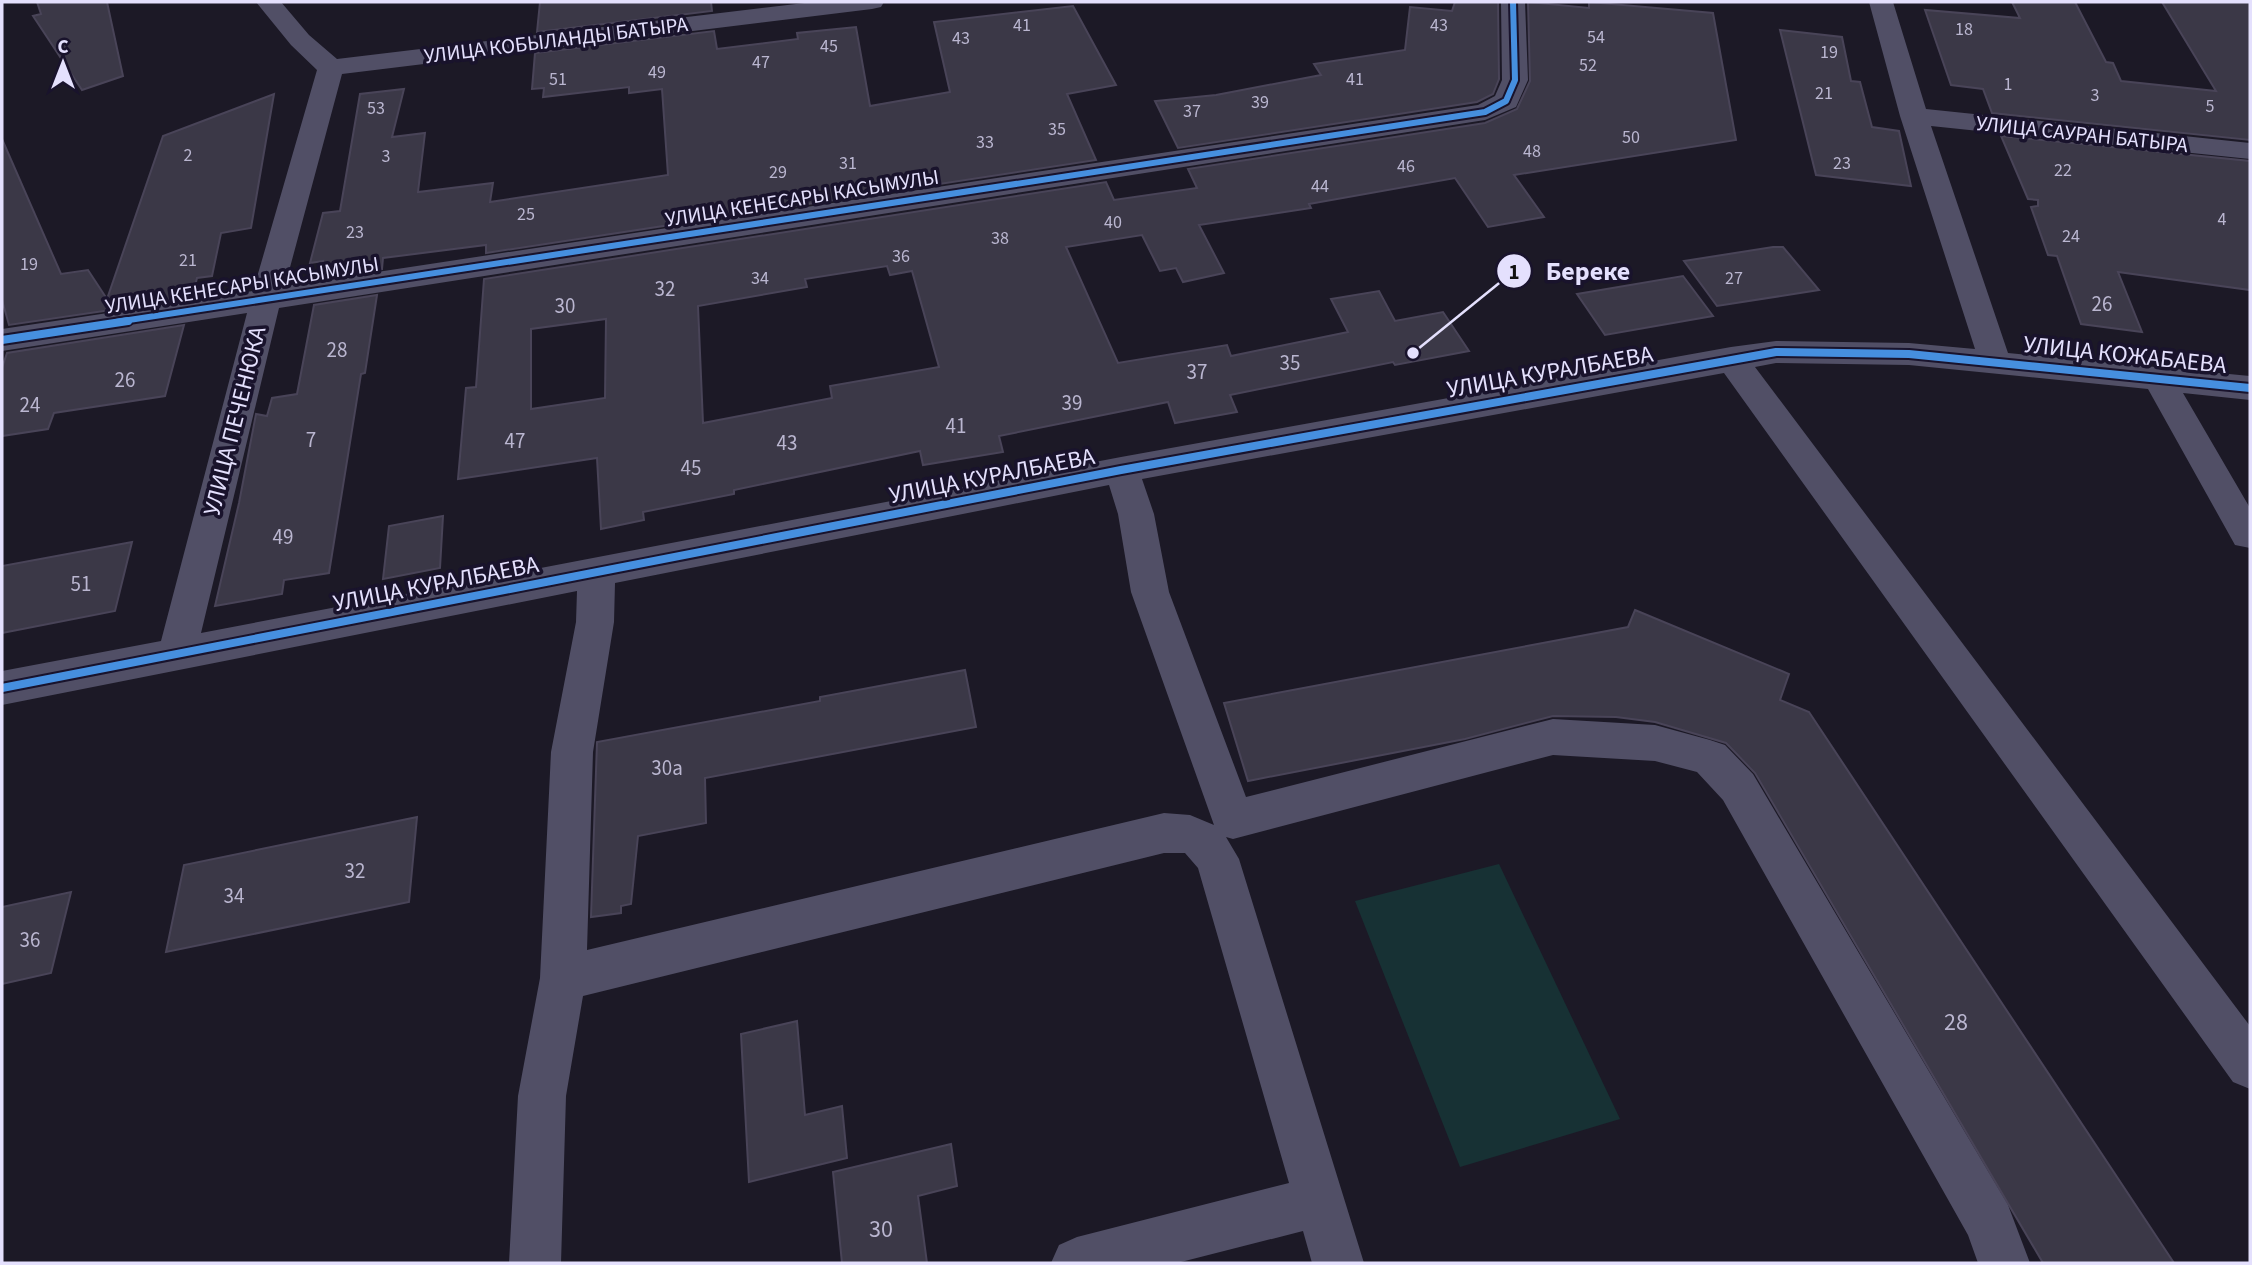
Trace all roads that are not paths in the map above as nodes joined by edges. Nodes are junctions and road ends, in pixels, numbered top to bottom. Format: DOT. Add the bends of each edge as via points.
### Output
graph roads {
  1 [pos="268,2"];
  2 [pos="872,2"];
  3 [pos="1513,2"];
  4 [pos="1881,2"];
  5 [pos="331,68"];
  6 [pos="1914,116"];
  7 [pos="2250,151"];
  8 [pos="265,299"];
  9 [pos="2,340"];
  10 [pos="1731,358"];
  11 [pos="1995,361"];
  12 [pos="2158,378"];
  13 [pos="2250,388"];
  14 [pos="1121,470"];
  15 [pos="2248,535"];
  16 [pos="596,574"];
  17 [pos="177,653"];
  18 [pos="2,688"];
  19 [pos="563,978"];
  20 [pos="2250,1065"];
  21 [pos="1320,1202"];
  22 [pos="535,1263"];
  23 [pos="1077,1263"];
  24 [pos="1338,1263"];
  25 [pos="2004,1263"];
  1 -- 5 [label="street"];
  2 -- 5 [label="street, УЛИЦА КОБЫЛАНДЫ БАТЫРА"];
  3 -- 8 [label="street, УЛИЦА КЕНЕСАРЫ КАСЫМУЛЫ" via="1515,80 1506,101 1485,112"];
  4 -- 6 [label="street"];
  5 -- 8 [label="street, УЛИЦА ПЕЧЕНЮКА"];
  6 -- 7 [label="street, УЛИЦА САУРАН БАТЫРА"];
  6 -- 11 [label="street"];
  8 -- 9 [label="street, УЛИЦА КЕНЕСАРЫ КАСЫМУЛЫ"];
  8 -- 17 [label="street, УЛИЦА ПЕЧЕНЮКА"];
  10 -- 11 [label="street, УЛИЦА КУРАЛБАЕВА" via="1821,351"];
  10 -- 14 [label="street, УЛИЦА КУРАЛБАЕВА"];
  10 -- 20 [label="street"];
  11 -- 12 [label="street, УЛИЦА КОЖАБАЕВА"];
  12 -- 13 [label="street, УЛИЦА КОЖАБАЕВА"];
  12 -- 15 [label="street"];
  14 -- 16 [label="street, УЛИЦА КУРАЛБАЕВА"];
  14 -- 25 [label="street" via="1136,513 1150,592 1233,820 1553,737 1655,743 1710,758 1738,787 1990,1223"];
  16 -- 17 [label="street, УЛИЦА КУРАЛБАЕВА"];
  16 -- 19 [label="street" via="595,622 572,752"];
  17 -- 18 [label="street, УЛИЦА КУРАЛБАЕВА"];
  19 -- 21 [label="street" via="1164,833 1188,833 1202,838 1217,859"];
  19 -- 22 [label="street" via="542,1096"];
  21 -- 23 [label="street"];
  21 -- 24 [label="street"];
}
